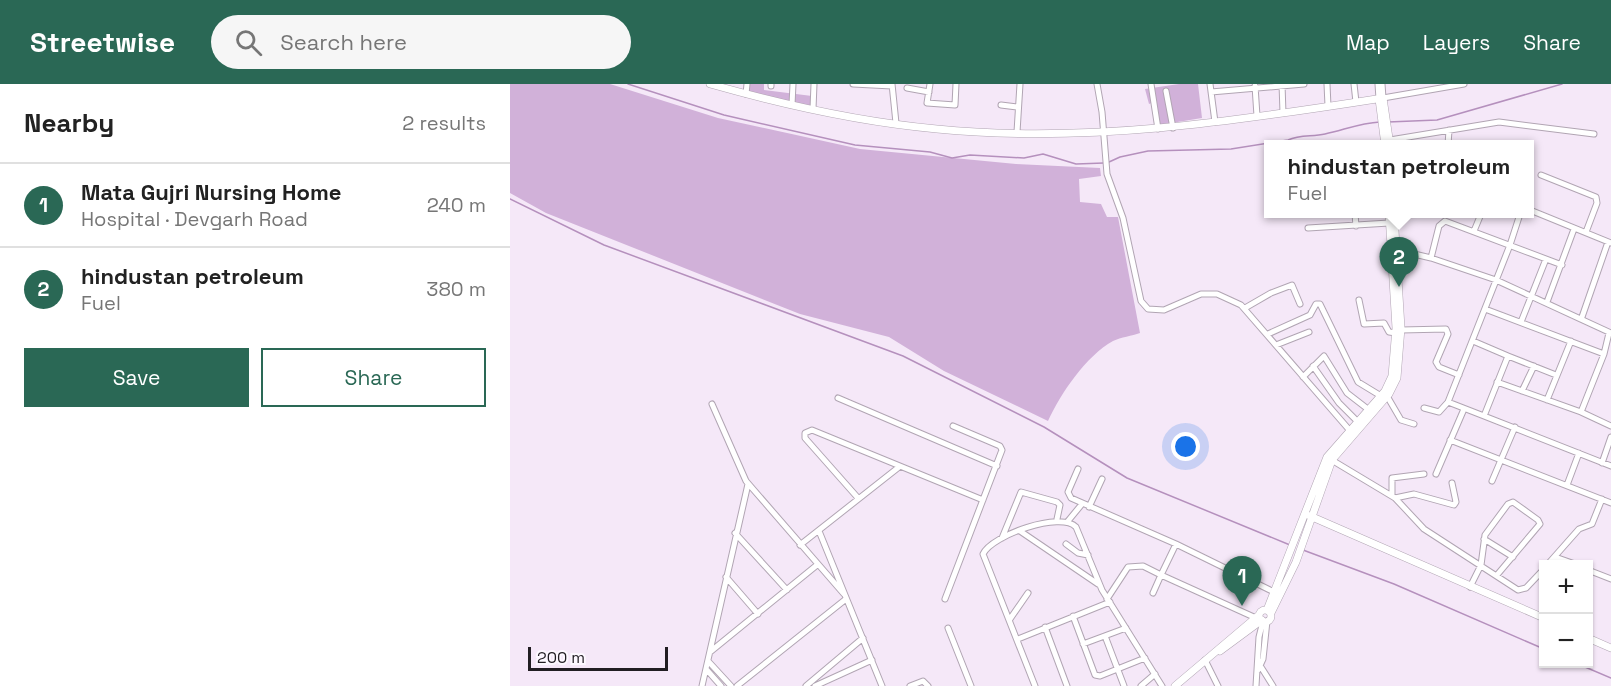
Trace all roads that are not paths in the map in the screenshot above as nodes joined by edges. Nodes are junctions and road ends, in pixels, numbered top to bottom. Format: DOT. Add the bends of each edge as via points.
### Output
graph roads {
  1 [pos="710,84"];
  2 [pos="747,84"];
  3 [pos="793,84"];
  4 [pos="814,84"];
  5 [pos="854,84"];
  6 [pos="930,84"];
  7 [pos="956,84"];
  8 [pos="1020,84"];
  9 [pos="1096,84"];
  10 [pos="1150,84"];
  11 [pos="1210,84"];
  12 [pos="1304,84"];
  13 [pos="1327,84"];
  14 [pos="1354,84"];
  15 [pos="1380,84"];
  16 [pos="1464,84"];
  17 [pos="892,85"];
  18 [pos="1282,85"];
  19 [pos="1255,86"];
  20 [pos="1231,87"];
  21 [pos="907,88"];
  22 [pos="1166,91"];
  23 [pos="928,92"];
  24 [pos="1211,92"];
  25 [pos="746,94"];
  26 [pos="1381,99"];
  27 [pos="1356,102"];
  28 [pos="792,105"];
  29 [pos="1001,105"];
  30 [pos="1328,106"];
  31 [pos="1017,107"];
  32 [pos="813,109"];
  33 [pos="1283,113"];
  34 [pos="1257,116"];
  35 [pos="1215,122"];
  36 [pos="896,123"];
  37 [pos="1173,128"];
  38 [pos="1158,129"];
  39 [pos="1449,130"];
  40 [pos="1017,132"];
  41 [pos="1594,134"];
  42 [pos="1104,136"];
  43 [pos="1388,140"];
  44 [pos="1402,140"];
  45 [pos="1448,140"];
  46 [pos="1541,175"];
  47 [pos="1534,212"];
  48 [pos="1355,218"];
  49 [pos="1389,218"];
  50 [pos="1394,218"];
  51 [pos="1442,218"];
  52 [pos="1455,218"];
  53 [pos="1480,218"];
  54 [pos="1518,218"];
  55 [pos="1389,223"];
  56 [pos="1441,223"];
  57 [pos="1454,223"];
  58 [pos="1356,226"];
  59 [pos="1308,228"];
  60 [pos="1574,229"];
  61 [pos="1474,231"];
  62 [pos="1586,232"];
  63 [pos="1610,243"];
  64 [pos="1510,245"];
  65 [pos="1394,248"];
  66 [pos="1431,258"];
  67 [pos="1546,258"];
  68 [pos="1562,265"];
  69 [pos="1496,280"];
  70 [pos="1532,295"];
  71 [pos="1359,300"];
  72 [pos="1547,302"];
  73 [pos="1300,304"];
  74 [pos="1245,308"];
  75 [pos="1485,309"];
  76 [pos="1582,317"];
  77 [pos="1521,322"];
  78 [pos="1399,331"];
  79 [pos="1309,332"];
  80 [pos="1610,333"];
  81 [pos="1268,334"];
  82 [pos="1473,341"];
  83 [pos="1571,341"];
  84 [pos="1276,345"];
  85 [pos="1605,354"];
  86 [pos="1508,356"];
  87 [pos="1313,366"];
  88 [pos="1534,366"];
  89 [pos="1459,375"];
  90 [pos="1556,375"];
  91 [pos="1303,377"];
  92 [pos="1497,382"];
  93 [pos="1522,391"];
  94 [pos="1384,396"];
  95 [pos="838,398"];
  96 [pos="1547,400"];
  97 [pos="1448,402"];
  98 [pos="712,404"];
  99 [pos="1424,408"];
  100 [pos="1464,409"];
  101 [pos="1369,410"];
  102 [pos="1581,412"];
  103 [pos="1484,416"];
  104 [pos="1358,422"];
  105 [pos="1414,424"];
  106 [pos="953,426"];
  107 [pos="1611,426"];
  108 [pos="1515,427"];
  109 [pos="1352,432"];
  110 [pos="1611,437"];
  111 [pos="1450,440"];
  112 [pos="1579,453"];
  113 [pos="1330,459"];
  114 [pos="1501,459"];
  115 [pos="1602,463"];
  116 [pos="997,466"];
  117 [pos="1611,466"];
  118 [pos="899,467"];
  119 [pos="1078,469"];
  120 [pos="1424,474"];
  121 [pos="1436,474"];
  122 [pos="1102,479"];
  123 [pos="1492,481"];
  124 [pos="1452,483"];
  125 [pos="748,484"];
  126 [pos="1567,485"];
  127 [pos="1393,497"];
  128 [pos="858,498"];
  129 [pos="1602,499"];
  130 [pos="983,500"];
  131 [pos="1611,503"];
  132 [pos="1082,504"];
  133 [pos="1089,507"];
  134 [pos="1310,516"];
  135 [pos="1057,519"];
  136 [pos="1068,521"];
  137 [pos="819,531"];
  138 [pos="1020,531"];
  139 [pos="735,533"];
  140 [pos="1002,538"];
  141 [pos="1484,539"];
  142 [pos="1066,544"];
  143 [pos="1176,544"];
  144 [pos="800,545"];
  145 [pos="1088,555"];
  146 [pos="1513,557"];
  147 [pos="1555,557"];
  148 [pos="1552,560"];
  149 [pos="1564,560"];
  150 [pos="1292,561"];
  151 [pos="817,565"];
  152 [pos="1481,565"];
  153 [pos="1593,572"];
  154 [pos="1539,574"];
  155 [pos="1161,575"];
  156 [pos="1497,575"];
  157 [pos="726,577"];
  158 [pos="1611,579"];
  159 [pos="1100,586"];
  160 [pos="1470,587"];
  161 [pos="787,590"];
  162 [pos="1274,592"];
  163 [pos="1028,593"];
  164 [pos="1153,593"];
  165 [pos="845,596"];
  166 [pos="945,599"];
  167 [pos="1109,601"];
  168 [pos="1269,612"];
  169 [pos="758,614"];
  170 [pos="1073,616"];
  171 [pos="1539,616"];
  172 [pos="1010,619"];
  173 [pos="1261,619"];
  174 [pos="1045,627"];
  175 [pos="948,628"];
  176 [pos="1126,628"];
  177 [pos="1106,636"];
  178 [pos="863,638"];
  179 [pos="1018,639"];
  180 [pos="1593,640"];
  181 [pos="1083,645"];
  182 [pos="1611,648"];
  183 [pos="711,652"];
  184 [pos="1145,658"];
  185 [pos="872,660"];
  186 [pos="1205,660"];
  187 [pos="708,661"];
  188 [pos="706,669"];
  189 [pos="1117,669"];
  190 [pos="1259,670"];
  191 [pos="1155,674"];
  192 [pos="702,686"];
  193 [pos="721,686"];
  194 [pos="731,686"];
  195 [pos="737,686"];
  196 [pos="806,686"];
  197 [pos="815,686"];
  198 [pos="882,686"];
  199 [pos="910,686"];
  200 [pos="928,686"];
  201 [pos="971,686"];
  202 [pos="1035,686"];
  203 [pos="1067,686"];
  204 [pos="1124,686"];
  205 [pos="1141,686"];
  206 [pos="1162,686"];
  207 [pos="1175,686"];
  208 [pos="1218,686"];
  209 [pos="1256,686"];
  210 [pos="1273,686"];
  1 -- 25 [label="main road"];
  2 -- 25 [label="street"];
  3 -- 28 [label="street"];
  4 -- 32 [label="street"];
  5 -- 17 [label="street"];
  6 -- 23 [label="street"];
  7 -- 23 [label="street" via="955,105 927,103"];
  8 -- 31 [label="street"];
  9 -- 42 [label="street"];
  10 -- 38 [label="street"];
  11 -- 24 [label="street"];
  12 -- 18 [label="street"];
  13 -- 30 [label="street"];
  14 -- 27 [label="street"];
  15 -- 26 [label="street"];
  16 -- 26 [label="street"];
  17 -- 36 [label="street"];
  18 -- 19 [label="street"];
  18 -- 33 [label="street"];
  19 -- 20 [label="street"];
  19 -- 34 [label="street"];
  20 -- 24 [label="street"];
  21 -- 23 [label="street"];
  22 -- 37 [label="street"];
  24 -- 35 [label="street"];
  25 -- 28 [label="main road"];
  26 -- 27 [label="main road"];
  26 -- 43 [label="main road"];
  27 -- 30 [label="main road"];
  28 -- 32 [label="main road"];
  29 -- 31 [label="street"];
  30 -- 33 [label="main road"];
  31 -- 40 [label="street"];
  32 -- 36 [label="main road"];
  33 -- 34 [label="main road"];
  34 -- 35 [label="main road"];
  35 -- 37 [label="main road"];
  36 -- 40 [label="main road"];
  37 -- 38 [label="main road"];
  38 -- 42 [label="main road"];
  39 -- 41 [label="street" via="1499,122"];
  39 -- 44 [label="street"];
  39 -- 45 [label="street"];
  40 -- 42 [label="main road"];
  42 -- 74 [label="street" via="1106,167 1123,218 1141,301 1148,309 1164,310 1201,294 1217,294"];
  46 -- 62 [label="street" via="1596,197"];
  47 -- 60 [label="street"];
  48 -- 58 [label="street"];
  49 -- 55 [label="main road"];
  50 -- 65 [label="main road"];
  51 -- 56 [label="street"];
  52 -- 57 [label="street"];
  53 -- 61 [label="street"];
  54 -- 64 [label="street"];
  55 -- 58 [label="street"];
  55 -- 65 [label="main road"];
  56 -- 57 [label="street"];
  56 -- 66 [label="street"];
  57 -- 61 [label="street"];
  58 -- 59 [label="street"];
  60 -- 62 [label="street"];
  60 -- 68 [label="street"];
  61 -- 64 [label="street"];
  62 -- 63 [label="street"];
  63 -- 76 [label="street"];
  64 -- 67 [label="street"];
  64 -- 69 [label="street"];
  65 -- 66 [label="street"];
  65 -- 78 [label="main road"];
  66 -- 69 [label="street"];
  67 -- 68 [label="street"];
  67 -- 70 [label="street"];
  68 -- 72 [label="street"];
  69 -- 70 [label="street"];
  69 -- 75 [label="street"];
  70 -- 72 [label="street"];
  70 -- 77 [label="street"];
  71 -- 78 [label="street" via="1364,324 1384,323 1388,331"];
  72 -- 76 [label="street"];
  73 -- 74 [label="street" via="1292,285"];
  74 -- 81 [label="street"];
  75 -- 77 [label="street"];
  75 -- 82 [label="street"];
  76 -- 80 [label="street"];
  77 -- 83 [label="street"];
  78 -- 89 [label="street" via="1446,328 1448,334 1436,362"];
  78 -- 94 [label="main road" via="1399,370"];
  79 -- 84 [label="street"];
  80 -- 85 [label="street"];
  81 -- 84 [label="street"];
  81 -- 94 [label="street" via="1310,315 1320,304 1358,382"];
  82 -- 86 [label="street"];
  82 -- 89 [label="street"];
  83 -- 85 [label="street"];
  83 -- 90 [label="street"];
  84 -- 91 [label="street"];
  85 -- 102 [label="street"];
  86 -- 88 [label="street"];
  86 -- 92 [label="street"];
  87 -- 91 [label="street"];
  87 -- 101 [label="street" via="1324,356 1349,396"];
  87 -- 104 [label="street"];
  88 -- 90 [label="street"];
  88 -- 93 [label="street"];
  89 -- 97 [label="street"];
  90 -- 96 [label="street"];
  91 -- 109 [label="street"];
  92 -- 93 [label="street"];
  92 -- 103 [label="street"];
  93 -- 96 [label="street"];
  94 -- 101 [label="main road"];
  94 -- 105 [label="street" via="1401,420"];
  94 -- 109 [label="main road"];
  95 -- 116 [label="street"];
  96 -- 102 [label="street"];
  97 -- 99 [label="street" via="1439,412"];
  97 -- 100 [label="street"];
  98 -- 125 [label="street"];
  100 -- 103 [label="street"];
  100 -- 111 [label="street"];
  101 -- 104 [label="main road"];
  102 -- 107 [label="street"];
  103 -- 108 [label="street"];
  104 -- 109 [label="main road"];
  106 -- 116 [label="street" via="1000,446"];
  108 -- 112 [label="street"];
  108 -- 114 [label="street"];
  109 -- 113 [label="main road"];
  110 -- 115 [label="street"];
  111 -- 114 [label="street"];
  111 -- 121 [label="street"];
  112 -- 115 [label="street"];
  112 -- 126 [label="street"];
  113 -- 127 [label="street"];
  113 -- 134 [label="main road"];
  114 -- 123 [label="street"];
  114 -- 126 [label="street"];
  115 -- 117 [label="street"];
  116 -- 130 [label="street"];
  118 -- 128 [label="street"];
  118 -- 128 [label="street" via="812,430 806,433 805,438"];
  118 -- 130 [label="street"];
  119 -- 132 [label="street" via="1068,495"];
  120 -- 127 [label="street" via="1392,478"];
  122 -- 133 [label="street"];
  124 -- 127 [label="street" via="1454,505 1414,494"];
  125 -- 139 [label="street"];
  125 -- 144 [label="street"];
  126 -- 129 [label="street"];
  127 -- 152 [label="street" via="1424,529"];
  128 -- 137 [label="street"];
  129 -- 131 [label="street"];
  129 -- 147 [label="street" via="1592,524 1579,529"];
  130 -- 166 [label="street"];
  132 -- 133 [label="street"];
  132 -- 136 [label="street"];
  133 -- 143 [label="street"];
  134 -- 150 [label="main road"];
  134 -- 160 [label="main road"];
  135 -- 136 [label="street"];
  135 -- 138 [label="street"];
  135 -- 140 [label="street" via="1058,503 1021,492"];
  136 -- 145 [label="street" via="1076,527"];
  137 -- 144 [label="street"];
  137 -- 165 [label="street"];
  138 -- 140 [label="street"];
  138 -- 159 [label="street"];
  139 -- 157 [label="street"];
  139 -- 161 [label="street"];
  140 -- 172 [label="street" via="983,554"];
  141 -- 146 [label="street"];
  141 -- 146 [label="street" via="1508,504 1515,503 1540,522"];
  141 -- 152 [label="street"];
  142 -- 145 [label="street"];
  143 -- 155 [label="street"];
  143 -- 162 [label="street"];
  144 -- 151 [label="street"];
  145 -- 159 [label="street"];
  146 -- 156 [label="street"];
  147 -- 148 [label="street"];
  147 -- 149 [label="street"];
  150 -- 162 [label="main road"];
  150 -- 168 [label="main road"];
  151 -- 161 [label="street"];
  151 -- 165 [label="street"];
  152 -- 156 [label="street"];
  152 -- 160 [label="street"];
  153 -- 158 [label="street"];
  154 -- 156 [label="street" via="1522,591"];
  155 -- 164 [label="street"];
  155 -- 167 [label="street" via="1143,566 1126,567"];
  155 -- 173 [label="street"];
  157 -- 169 [label="street"];
  157 -- 183 [label="street"];
  159 -- 167 [label="street"];
  160 -- 171 [label="main road"];
  161 -- 169 [label="street"];
  162 -- 168 [label="main road"];
  163 -- 172 [label="street"];
  165 -- 178 [label="street"];
  165 -- 195 [label="street"];
  167 -- 170 [label="street"];
  167 -- 176 [label="street"];
  168 -- 173 [label="main road"];
  169 -- 183 [label="street"];
  170 -- 174 [label="street"];
  170 -- 181 [label="street"];
  172 -- 179 [label="street"];
  173 -- 186 [label="main road"];
  173 -- 190 [label="street"];
  174 -- 179 [label="street"];
  174 -- 203 [label="street"];
  175 -- 201 [label="street"];
  176 -- 177 [label="street"];
  176 -- 184 [label="street"];
  177 -- 181 [label="street"];
  177 -- 189 [label="street"];
  178 -- 185 [label="street"];
  178 -- 196 [label="street"];
  179 -- 202 [label="street"];
  180 -- 182 [label="main road"];
  181 -- 189 [label="street" via="1095,675"];
  183 -- 187 [label="street"];
  184 -- 189 [label="street"];
  184 -- 191 [label="street"];
  185 -- 197 [label="street"];
  185 -- 198 [label="street"];
  186 -- 207 [label="main road"];
  186 -- 208 [label="street"];
  187 -- 188 [label="street"];
  187 -- 194 [label="street"];
  188 -- 192 [label="street"];
  188 -- 193 [label="street"];
  189 -- 204 [label="street"];
  190 -- 209 [label="street"];
  190 -- 210 [label="street"];
  191 -- 205 [label="street"];
  191 -- 206 [label="street"];
  199 -- 200 [label="street" via="923,681"];
}
